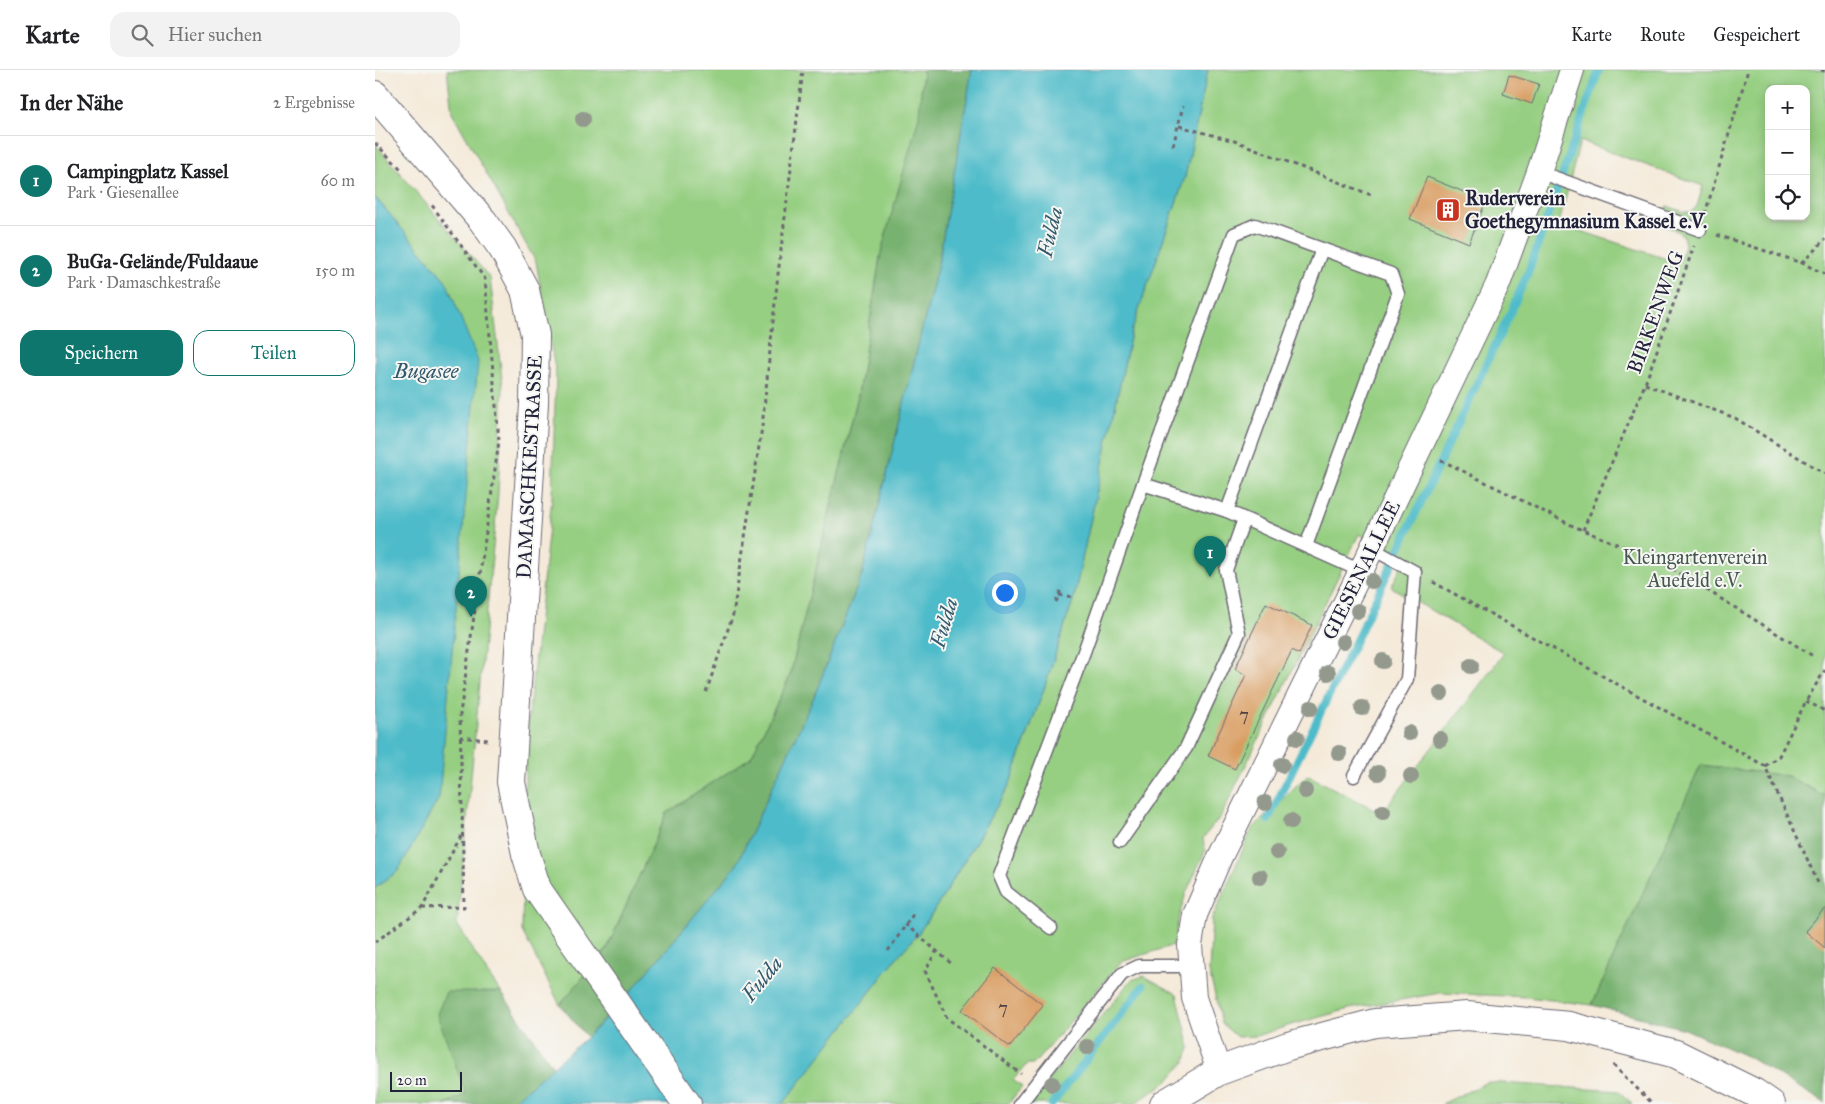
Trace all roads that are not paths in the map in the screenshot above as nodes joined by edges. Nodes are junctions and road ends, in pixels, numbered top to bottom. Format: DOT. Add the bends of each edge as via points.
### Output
graph roads {
  1 [pos="1572,70"];
  2 [pos="375,95"];
  3 [pos="1546,174"];
  4 [pos="1700,230"];
  5 [pos="1322,249"];
  6 [pos="1143,484"];
  7 [pos="1227,511"];
  8 [pos="1244,519"];
  9 [pos="1305,546"];
  10 [pos="1378,552"];
  11 [pos="1361,571"];
  12 [pos="1354,776"];
  13 [pos="1120,842"];
  14 [pos="1051,928"];
  15 [pos="1191,966"];
  16 [pos="1219,1071"];
  17 [pos="687,1104"];
  18 [pos="1019,1104"];
  19 [pos="1164,1104"];
  20 [pos="1771,1104"];
  1 -- 3 [label="street, GIESENALLEE"];
  2 -- 17 [label="street, DAMASCHKESTRASSE" via="483,221 503,249 525,290 535,335 534,404 511,782 537,889"];
  3 -- 4 [label="lane"];
  3 -- 10 [label="street, GIESENALLEE"];
  5 -- 6 [label="lane" via="1255,225 1234,234"];
  5 -- 7 [label="lane"];
  5 -- 9 [label="lane" via="1391,274 1399,294"];
  6 -- 7 [label="lane"];
  6 -- 14 [label="lane" via="999,876 1006,892"];
  7 -- 8 [label="lane"];
  8 -- 9 [label="lane"];
  8 -- 13 [label="lane" via="1225,570 1239,633 1186,748"];
  9 -- 11 [label="lane"];
  10 -- 11 [label="street, GIESENALLEE"];
  10 -- 12 [label="lane" via="1415,572 1407,679"];
  11 -- 15 [label="street, GIESENALLEE" via="1216,865 1195,915 1190,945"];
  15 -- 16 [label="street, GIESENALLEE" via="1194,998"];
  15 -- 18 [label="lane" via="1139,966 1122,974"];
  16 -- 19 [label="street"];
  16 -- 20 [label="street" via="1288,1046 1375,1023 1467,1016 1569,1026 1676,1054"];
}
